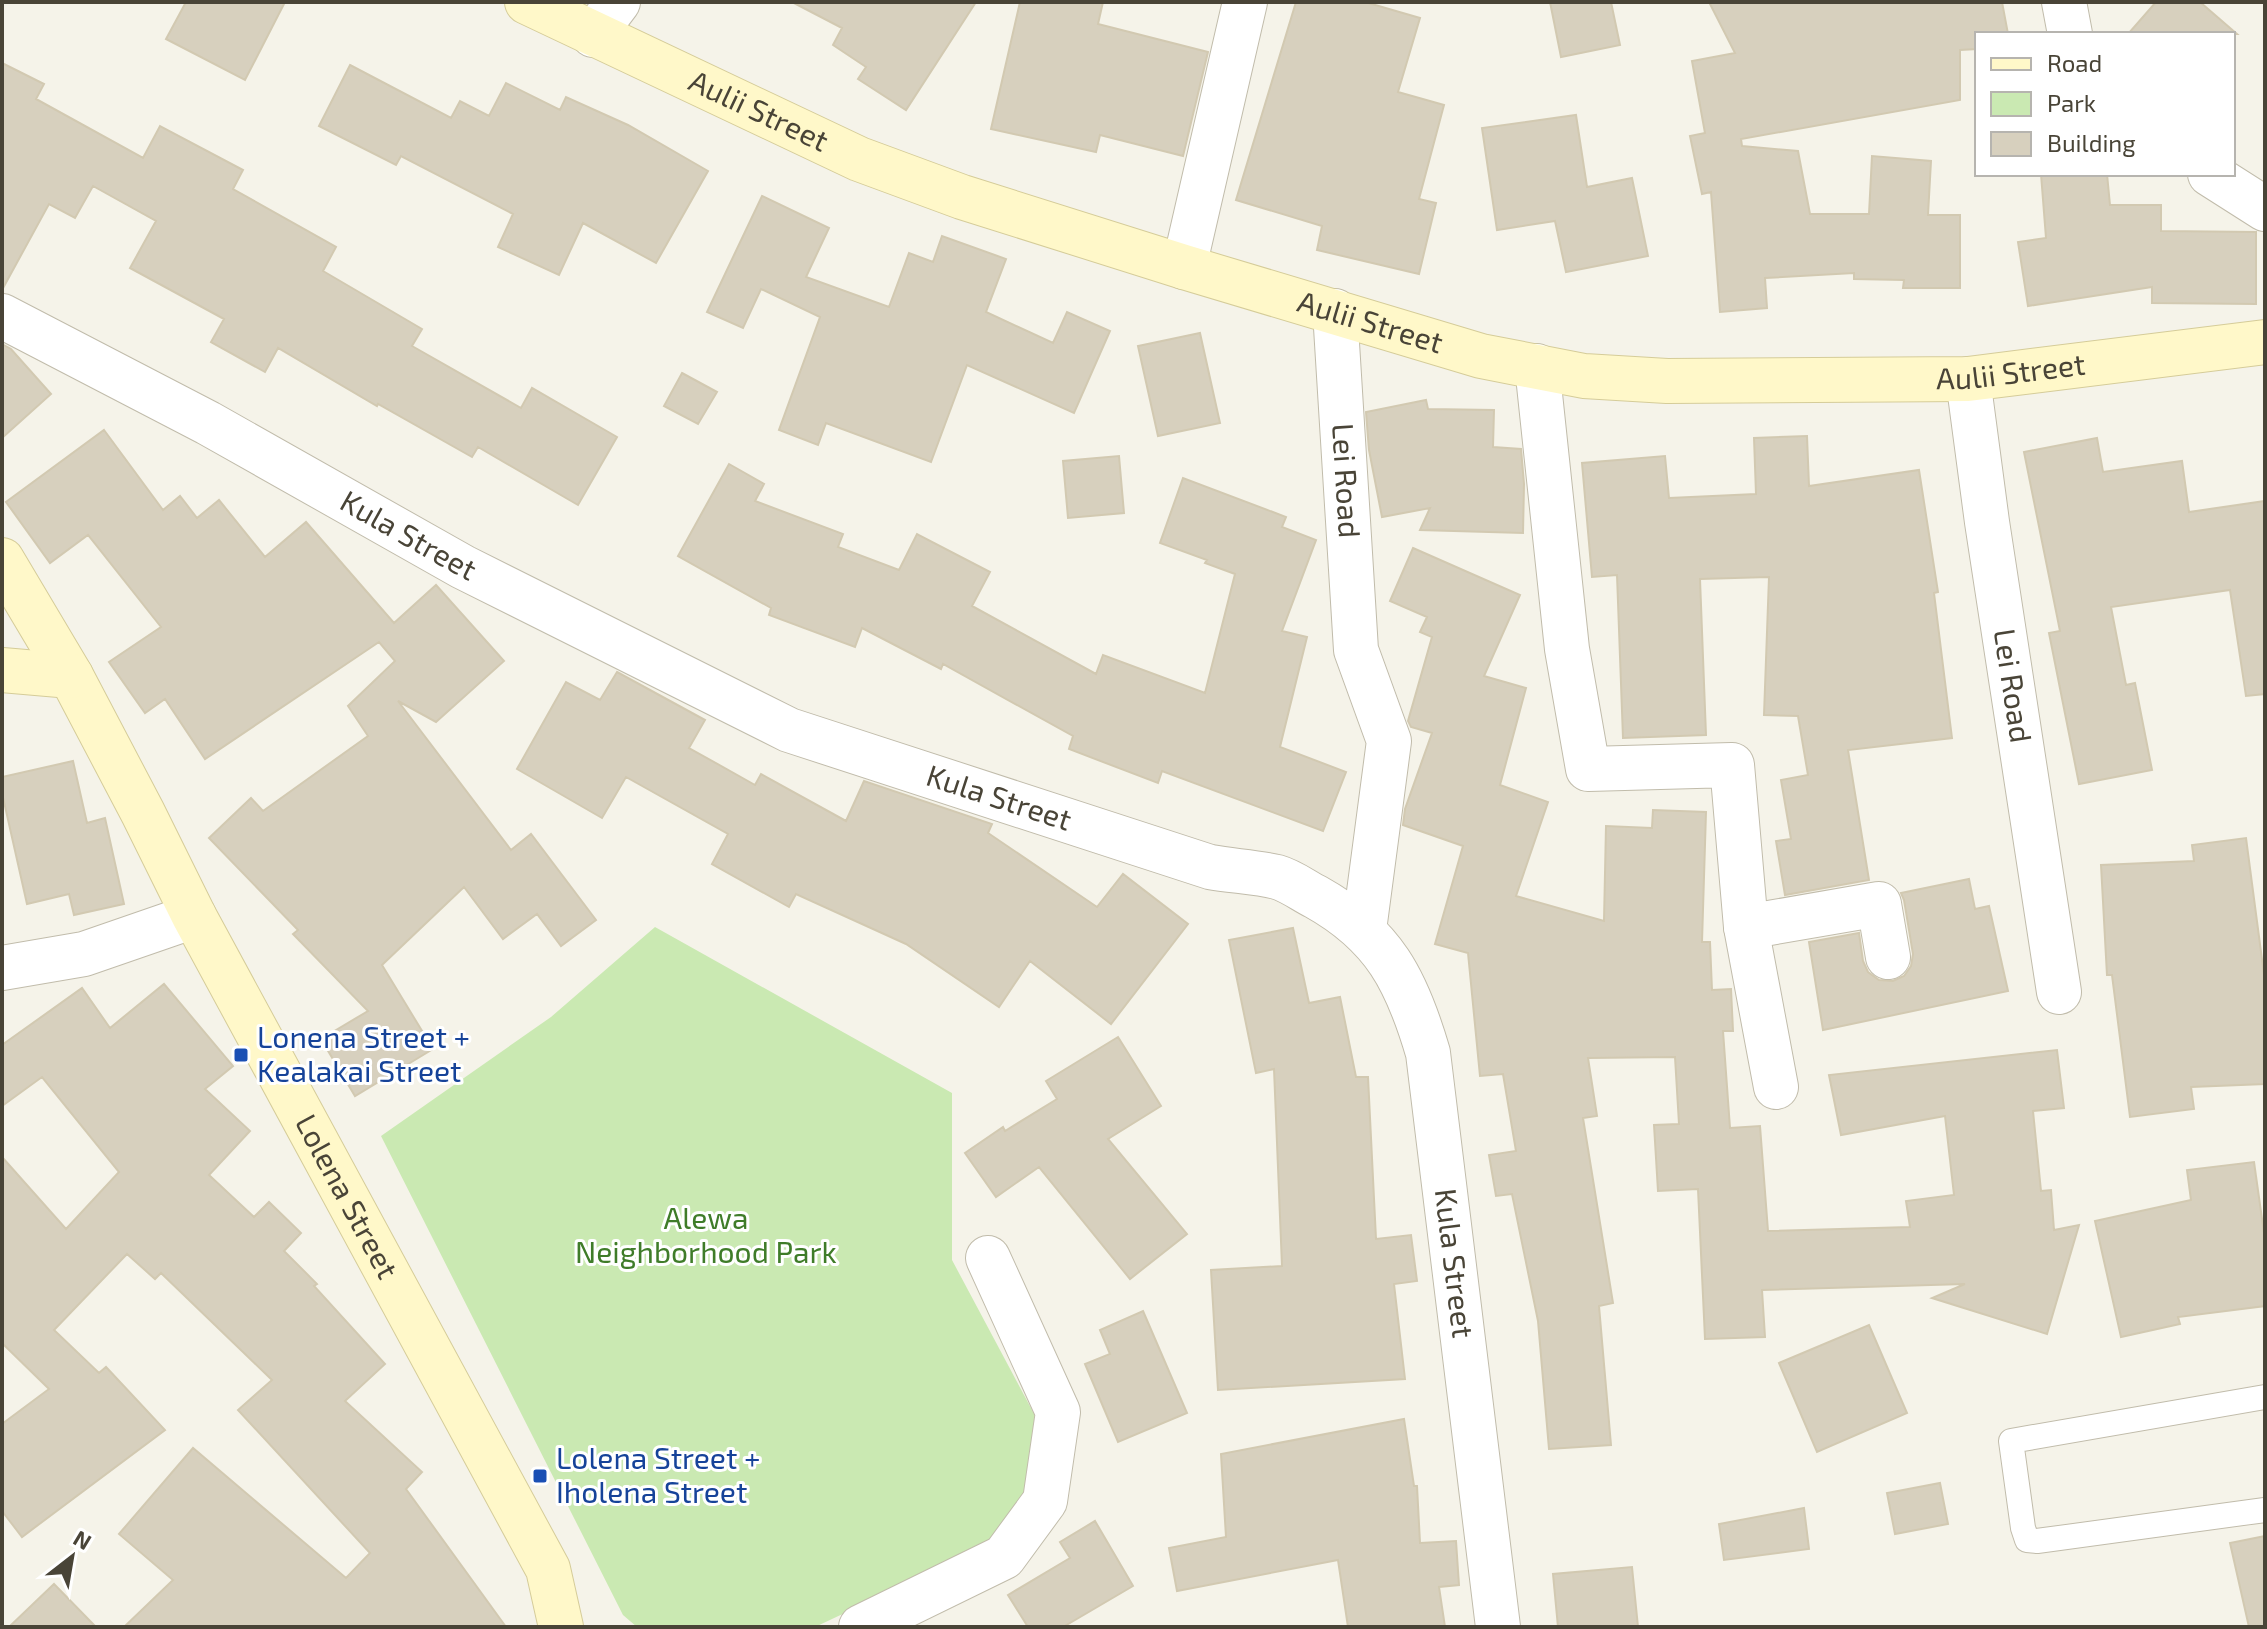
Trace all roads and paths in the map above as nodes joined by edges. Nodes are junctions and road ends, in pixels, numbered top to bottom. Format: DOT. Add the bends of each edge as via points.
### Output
graph roads {
  1 [pos="527,2"];
  2 [pos="1245,2"];
  3 [pos="2064,2"];
  4 [pos="606,18"];
  5 [pos="2070,32"];
  6 [pos="2213,176"];
  7 [pos="2265,209"];
  8 [pos="1184,267"];
  9 [pos="1335,311"];
  10 [pos="2,316"];
  11 [pos="2265,342"];
  12 [pos="1537,366"];
  13 [pos="1968,379"];
  14 [pos="2,560"];
  15 [pos="2,670"];
  16 [pos="71,676"];
  17 [pos="194,916"];
  18 [pos="1746,927"];
  19 [pos="1364,930"];
  20 [pos="1888,957"];
  21 [pos="2,968"];
  22 [pos="2059,992"];
  23 [pos="1776,1087"];
  24 [pos="988,1258"];
  25 [pos="2265,1397"];
  26 [pos="2265,1510"];
  27 [pos="893,1621"];
  28 [pos="561,1627"];
  29 [pos="1498,1627"];
  1 -- 4 [label="street, Aulii Street"];
  2 -- 8 [label="street"];
  3 -- 5 [label="street"];
  4 -- 8 [label="street, Aulii Street" via="859,159"];
  6 -- 7 [label="street"];
  8 -- 9 [label="street, Aulii Street"];
  9 -- 12 [label="street, Aulii Street" via="1481,356"];
  9 -- 19 [label="street, Lei Road" via="1356,650 1389,741"];
  10 -- 19 [label="street, Kula Street" via="208,423 463,567 789,730 1210,867 1281,878"];
  11 -- 13 [label="street, Aulii Street"];
  12 -- 13 [label="street, Aulii Street" via="1584,376 1667,381"];
  12 -- 18 [label="street" via="1567,649 1588,769 1732,765"];
  13 -- 22 [label="street, Lei Road"];
  14 -- 16 [label="street, Lolena Street"];
  15 -- 16 [label="street"];
  16 -- 17 [label="street, Lolena Street"];
  17 -- 21 [label="street" via="84,954"];
  17 -- 28 [label="street, Lolena Street" via="548,1569"];
  18 -- 20 [label="street" via="1879,904"];
  18 -- 23 [label="street"];
  19 -- 29 [label="street, Kula Street" via="1395,967 1417,1013 1428,1053"];
  24 -- 27 [label="street" via="1058,1412 1045,1501 1004,1557"];
  25 -- 26 [label="lane" via="2011,1441 2027,1540"];
}
